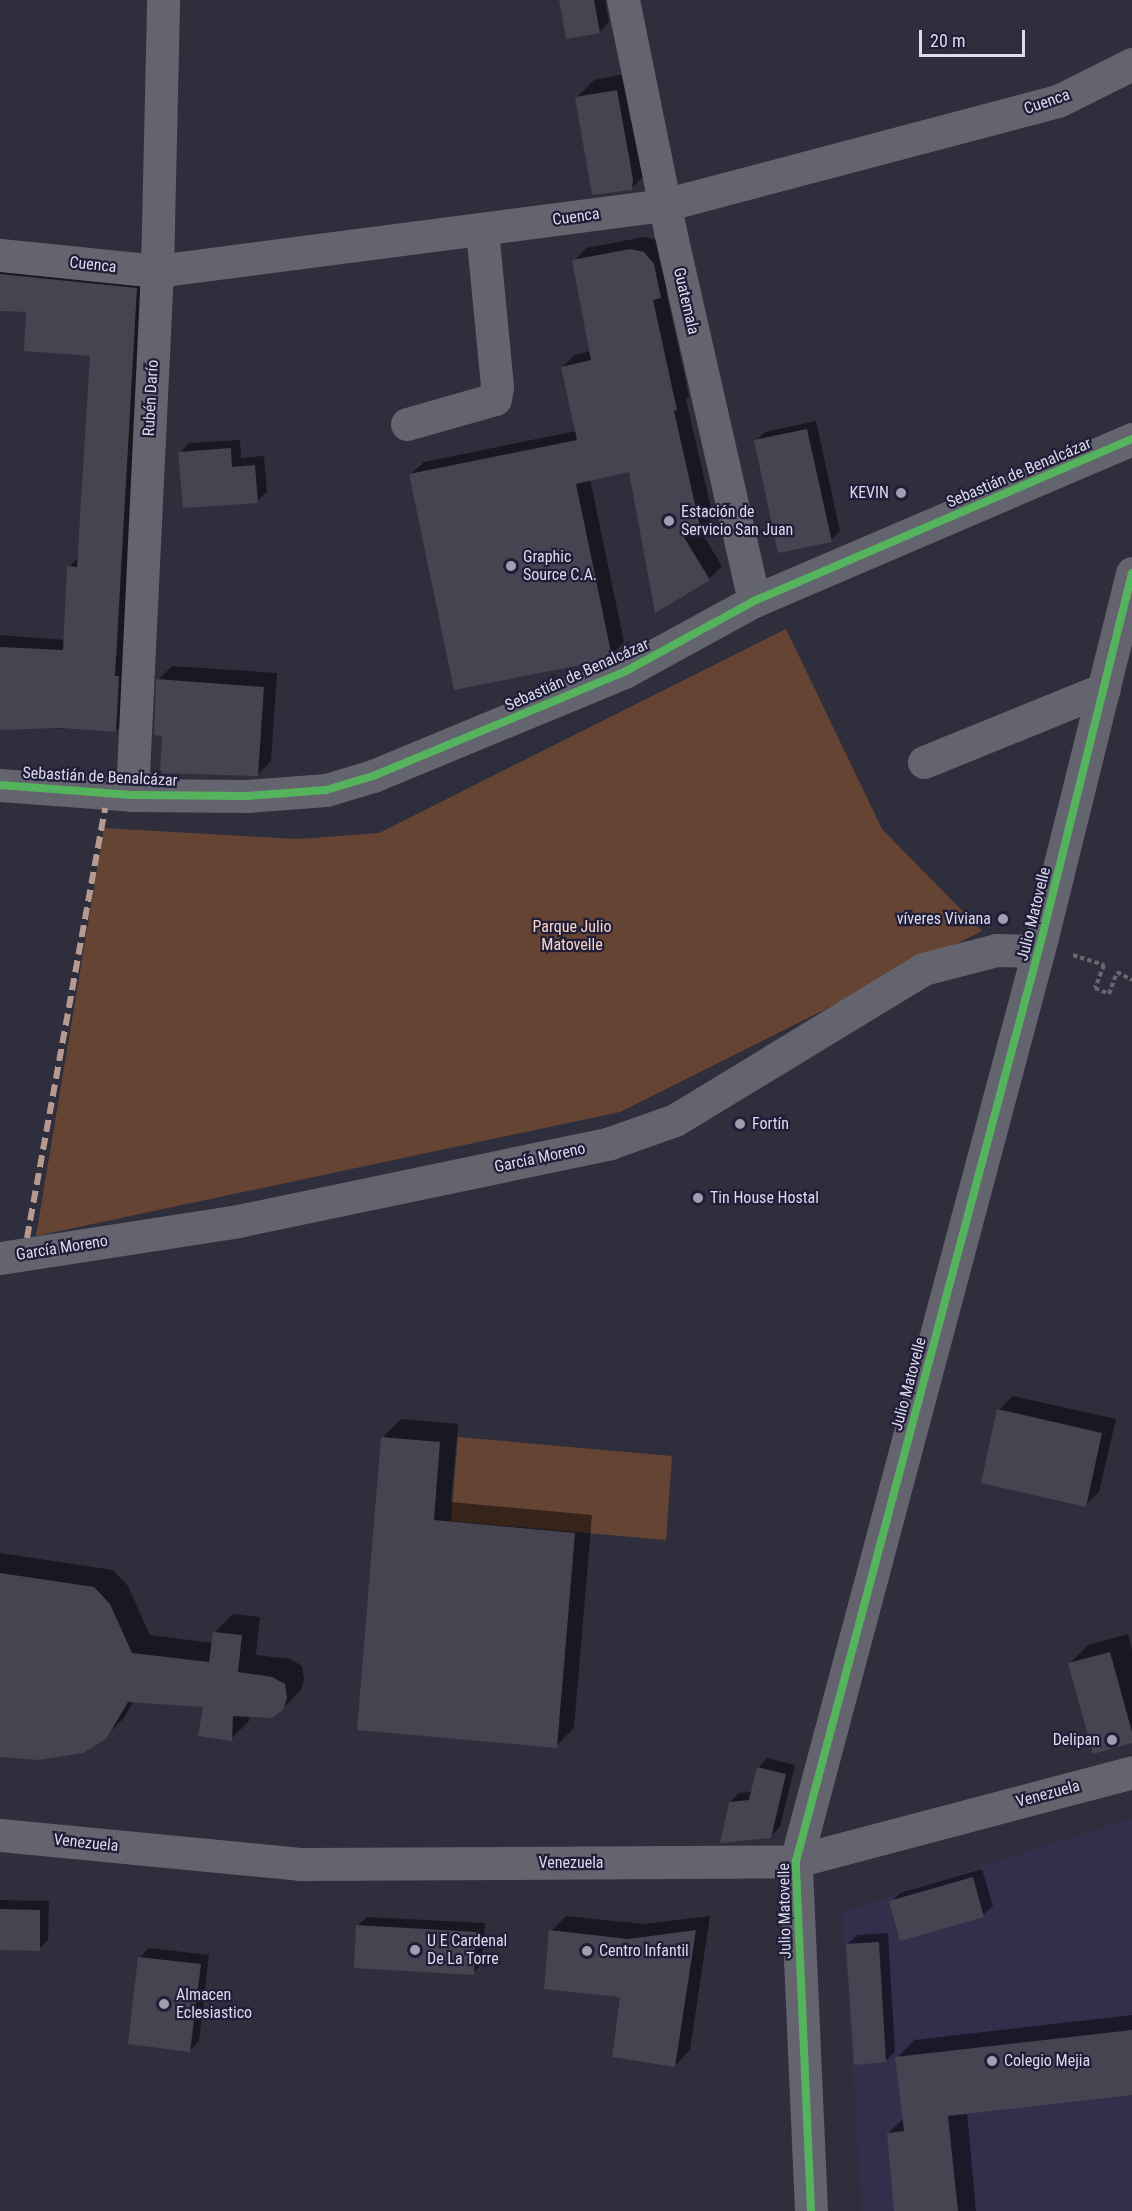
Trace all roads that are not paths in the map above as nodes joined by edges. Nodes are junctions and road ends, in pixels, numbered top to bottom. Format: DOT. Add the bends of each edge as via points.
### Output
graph roads {
  1 [pos="163,0"];
  2 [pos="623,0"];
  3 [pos="1132,64"];
  4 [pos="664,205"];
  5 [pos="482,230"];
  6 [pos="0,255"];
  7 [pos="157,271"];
  8 [pos="407,424"];
  9 [pos="1132,439"];
  10 [pos="1132,573"];
  11 [pos="754,601"];
  12 [pos="1104,689"];
  13 [pos="924,762"];
  14 [pos="0,785"];
  15 [pos="132,795"];
  16 [pos="1038,951"];
  17 [pos="0,1258"];
  18 [pos="1132,1772"];
  19 [pos="0,1835"];
  20 [pos="796,1862"];
  21 [pos="811,2211"];
  1 -- 7 [label="street, Rubén Darío"];
  2 -- 4 [label="street, Guatemala"];
  3 -- 4 [label="street, Cuenca" via="1058,101"];
  4 -- 5 [label="street, Cuenca"];
  4 -- 11 [label="street, Guatemala"];
  5 -- 7 [label="street, Cuenca"];
  5 -- 8 [label="street" via="495,399"];
  6 -- 7 [label="street, Cuenca"];
  7 -- 15 [label="street, Rubén Darío"];
  9 -- 11 [label="street, Sebastián de Benalcázar"];
  10 -- 12 [label="street, Julio Matovelle"];
  11 -- 15 [label="street, Sebastián de Benalcázar" via="626,671 373,776 315,791 247,796"];
  12 -- 13 [label="street"];
  12 -- 16 [label="street, Julio Matovelle"];
  14 -- 15 [label="street, Sebastián de Benalcázar"];
  16 -- 17 [label="street, García Moreno" via="997,950 923,969 675,1119 610,1143 238,1221"];
  16 -- 20 [label="street, Julio Matovelle"];
  18 -- 20 [label="street, Venezuela"];
  19 -- 20 [label="street, Venezuela" via="300,1864"];
  20 -- 21 [label="street, Julio Matovelle"];
}
